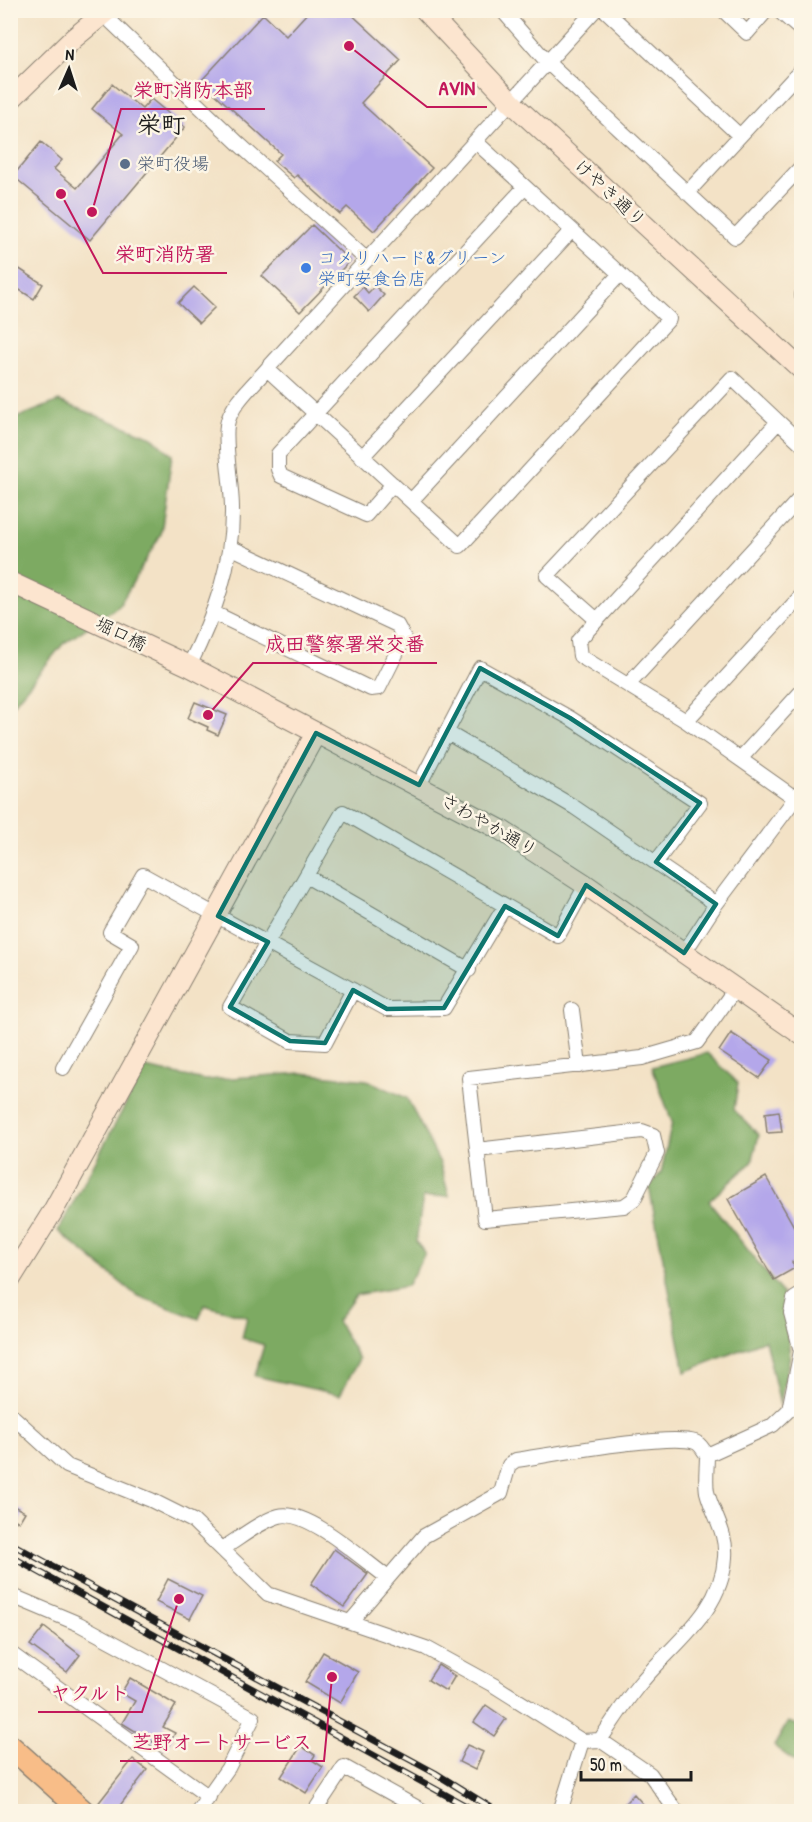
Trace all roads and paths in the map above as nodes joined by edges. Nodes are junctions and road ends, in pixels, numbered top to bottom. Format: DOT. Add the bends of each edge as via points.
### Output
graph roads {
  1 [pos="425,10"];
  2 [pos="502,10"];
  3 [pos="595,10"];
  4 [pos="605,10"];
  5 [pos="723,10"];
  6 [pos="767,10"];
  7 [pos="778,10"];
  8 [pos="105,12"];
  9 [pos="801,31"];
  10 [pos="548,63"];
  11 [pos="801,69"];
  12 [pos="10,100"];
  13 [pos="512,103"];
  14 [pos="740,136"];
  15 [pos="476,142"];
  16 [pos="801,166"];
  17 [pos="525,187"];
  18 [pos="687,193"];
  19 [pos="572,230"];
  20 [pos="367,260"];
  21 [pos="620,274"];
  22 [pos="267,369"];
  23 [pos="801,370"];
  24 [pos="315,413"];
  25 [pos="778,422"];
  26 [pos="801,444"];
  27 [pos="362,457"];
  28 [pos="393,484"];
  29 [pos="801,496"];
  30 [pos="411,501"];
  31 [pos="230,547"];
  32 [pos="10,582"];
  33 [pos="801,595"];
  34 [pos="214,613"];
  35 [pos="597,620"];
  36 [pos="155,651"];
  37 [pos="189,666"];
  38 [pos="628,686"];
  39 [pos="801,691"];
  40 [pos="686,721"];
  41 [pos="446,732"];
  42 [pos="316,733"];
  43 [pos="740,759"];
  44 [pos="419,785"];
  45 [pos="798,794"];
  46 [pos="656,862"];
  47 [pos="306,876"];
  48 [pos="586,885"];
  49 [pos="716,904"];
  50 [pos="505,906"];
  51 [pos="218,916"];
  52 [pos="268,942"];
  53 [pos="684,953"];
  54 [pos="469,970"];
  55 [pos="735,989"];
  56 [pos="353,990"];
  57 [pos="572,1010"];
  58 [pos="801,1035"];
  59 [pos="579,1066"];
  60 [pos="63,1068"];
  61 [pos="477,1150"];
  62 [pos="10,1280"];
  63 [pos="801,1294"];
  64 [pos="10,1414"];
  65 [pos="707,1455"];
  66 [pos="222,1549"];
  67 [pos="387,1577"];
  68 [pos="10,1595"];
  69 [pos="351,1621"];
  70 [pos="10,1653"];
  71 [pos="600,1740"];
  72 [pos="582,1741"];
  73 [pos="10,1746"];
  74 [pos="209,1797"];
  75 [pos="84,1812"];
  76 [pos="197,1812"];
  77 [pos="314,1812"];
  78 [pos="425,1812"];
  79 [pos="560,1812"];
  80 [pos="677,1812"];
  1 -- 13 [label="street, けやき通り"];
  2 -- 10 [label="street"];
  3 -- 10 [label="street"];
  4 -- 14 [label="street"];
  5 -- 6 [label="street" via="747,33"];
  7 -- 9 [label="street"];
  8 -- 12 [label="street"];
  8 -- 20 [label="street" via="239,144"];
  10 -- 13 [label="street"];
  10 -- 18 [label="street"];
  11 -- 14 [label="street"];
  13 -- 15 [label="street"];
  13 -- 23 [label="street, けやき通り"];
  14 -- 18 [label="street"];
  15 -- 17 [label="street"];
  15 -- 20 [label="street"];
  16 -- 18 [label="street" via="735,237"];
  17 -- 19 [label="street"];
  17 -- 24 [label="street"];
  19 -- 21 [label="street"];
  19 -- 27 [label="street"];
  20 -- 22 [label="street"];
  21 -- 30 [label="street"];
  21 -- 30 [label="street" via="669,319 508,494 459,546"];
  22 -- 24 [label="street"];
  22 -- 31 [label="street" via="237,404 227,424"];
  24 -- 27 [label="street"];
  24 -- 28 [label="street" via="278,454 281,476 366,515"];
  25 -- 26 [label="street"];
  25 -- 35 [label="street"];
  25 -- 35 [label="street" via="732,378 547,576"];
  27 -- 28 [label="street"];
  28 -- 30 [label="street"];
  29 -- 38 [label="street"];
  31 -- 34 [label="street"];
  31 -- 34 [label="street" via="397,625 404,638 384,681 379,688 371,689"];
  32 -- 36 [label="street, 堀口橋"];
  33 -- 40 [label="street"];
  34 -- 37 [label="street"];
  35 -- 38 [label="street" via="578,641 580,656"];
  36 -- 37 [label="street, さわやか通り"];
  37 -- 42 [label="street, さわやか通り"];
  38 -- 40 [label="street"];
  39 -- 43 [label="street"];
  40 -- 43 [label="street"];
  41 -- 44 [label="street"];
  41 -- 46 [label="street" via="574,807"];
  41 -- 46 [label="street" via="480,668 570,718 700,802"];
  42 -- 44 [label="street, さわやか通り"];
  42 -- 51 [label="street"];
  43 -- 45 [label="street"];
  44 -- 48 [label="street, さわやか通り" via="501,830"];
  45 -- 49 [label="street"];
  46 -- 49 [label="street"];
  47 -- 50 [label="street" via="343,812"];
  47 -- 52 [label="street"];
  47 -- 54 [label="street"];
  48 -- 50 [label="street" via="558,936"];
  48 -- 53 [label="street, さわやか通り"];
  49 -- 53 [label="street"];
  50 -- 54 [label="street"];
  51 -- 52 [label="street"];
  51 -- 60 [label="street" via="143,875 110,932 132,945"];
  51 -- 62 [label="street" via="53,1211"];
  52 -- 56 [label="street"];
  52 -- 56 [label="street" via="230,1007 290,1041 325,1043"];
  53 -- 55 [label="street, さわやか通り"];
  54 -- 56 [label="street" via="444,1008 387,1009"];
  55 -- 58 [label="street, さわやか通り"];
  55 -- 59 [label="street" via="697,1042 642,1058"];
  57 -- 59 [label="street"];
  59 -- 61 [label="street" via="469,1078"];
  61 -- 61 [label="street" via="642,1131 653,1135 657,1153 634,1199 624,1206 485,1219"];
  63 -- 65 [label="street" via="794,1299 791,1313 801,1352 789,1410 773,1425"];
  64 -- 66 [label="street" via="67,1466 193,1521"];
  65 -- 67 [label="street" via="694,1441 662,1440 516,1460 509,1465 501,1493 424,1536"];
  65 -- 71 [label="street" via="707,1491 723,1528 723,1575 705,1614 642,1681"];
  66 -- 67 [label="street" via="280,1515 296,1516 311,1522"];
  66 -- 69 [label="street" via="268,1594"];
  67 -- 69 [label="street"];
  68 -- 74 [label="street" via="79,1624 253,1718"];
  69 -- 72 [label="street" via="426,1648"];
  70 -- 74 [label="street"];
  71 -- 72 [label="street"];
  71 -- 80 [label="street" via="650,1774"];
  72 -- 79 [label="street"];
  73 -- 75 [label="main road"];
  74 -- 76 [label="street"];
  77 -- 78 [label="street" via="344,1767"];
}
